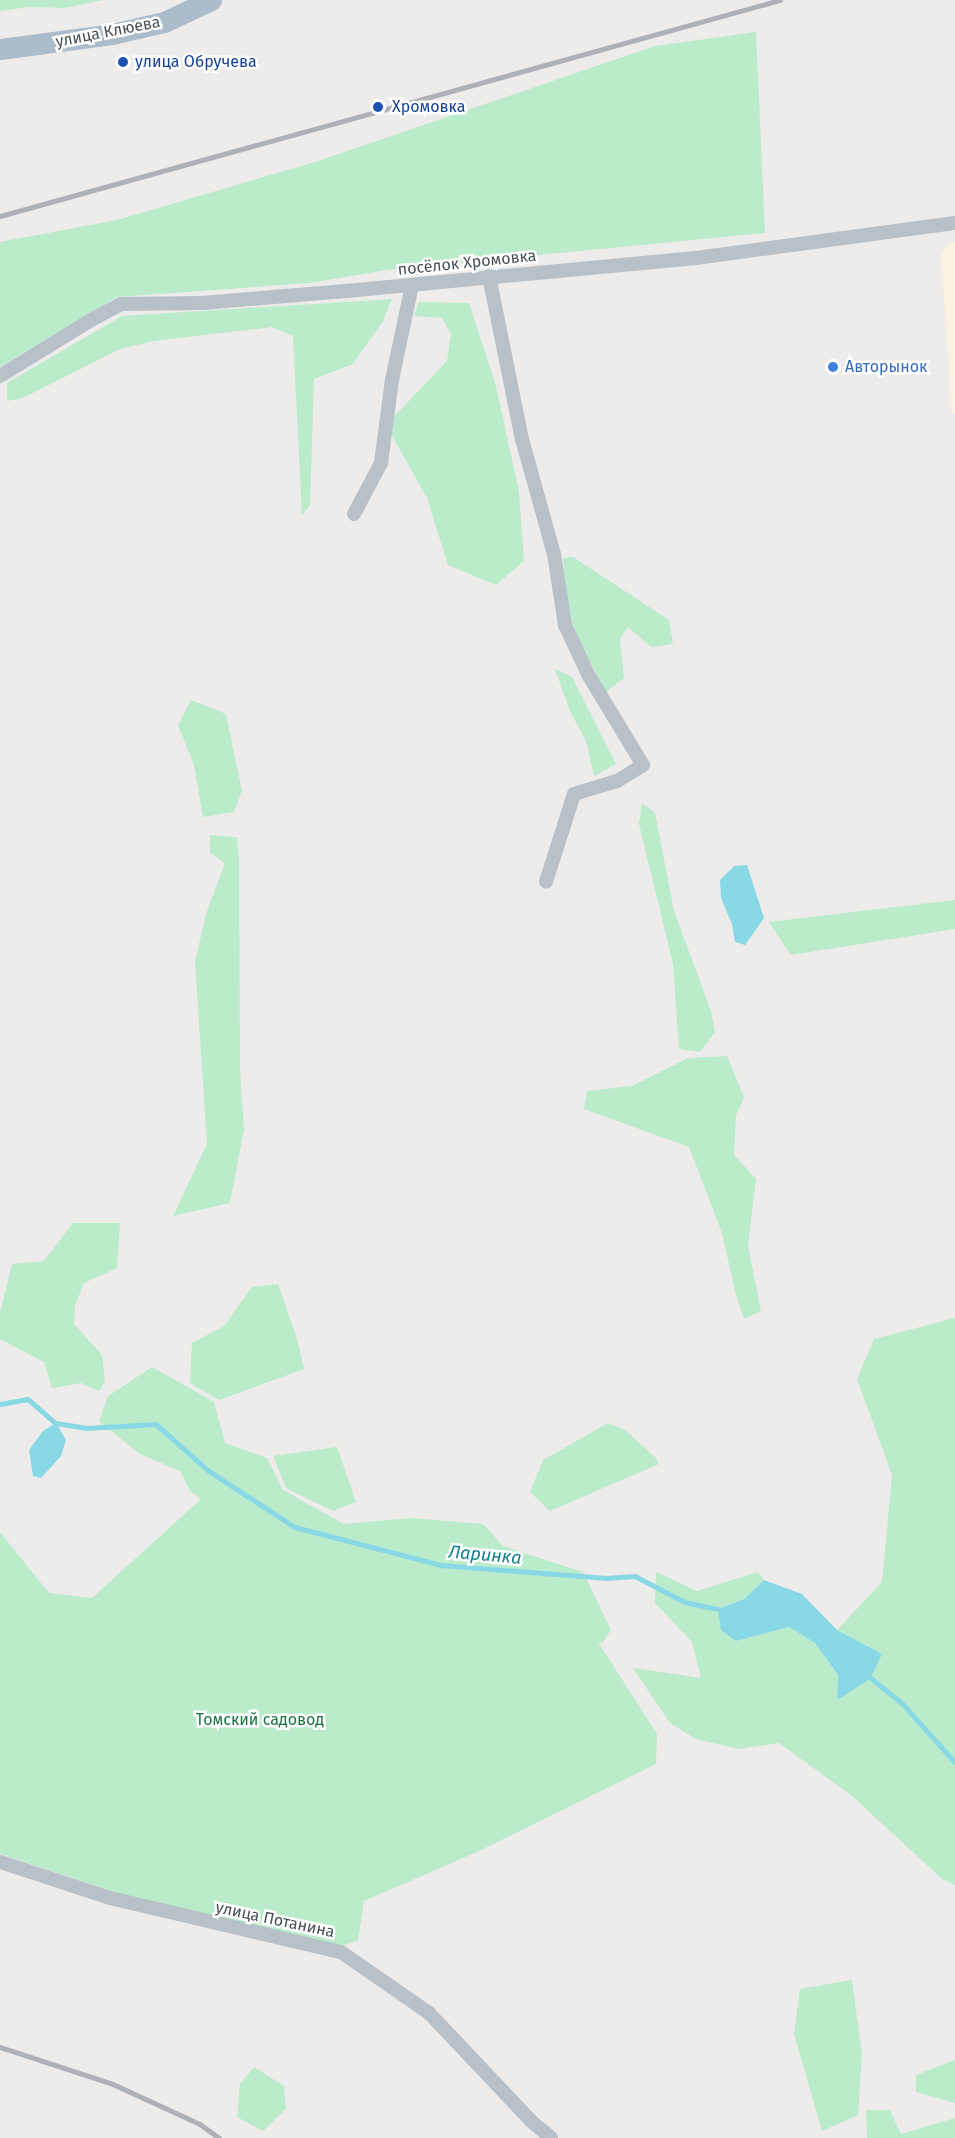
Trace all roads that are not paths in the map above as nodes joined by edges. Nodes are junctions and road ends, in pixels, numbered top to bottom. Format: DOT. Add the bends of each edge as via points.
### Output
graph roads {
  1 [pos="211,0"];
  2 [pos="0,49"];
  3 [pos="955,223"];
  4 [pos="489,276"];
  5 [pos="412,285"];
  6 [pos="0,376"];
  7 [pos="354,514"];
  8 [pos="546,882"];
  9 [pos="0,1862"];
  10 [pos="551,2138"];
  1 -- 2 [label="main road, улица Клюева" via="164,22 112,34"];
  3 -- 4 [label="street, посёлок Хромовка" via="696,258"];
  4 -- 5 [label="street, посёлок Хромовка"];
  4 -- 8 [label="street" via="522,439 554,554 565,625 589,676 643,765 617,781 574,794"];
  5 -- 6 [label="street, посёлок Хромовка" via="202,303 121,304"];
  5 -- 7 [label="street" via="394,369 381,463"];
  9 -- 10 [label="street, улица Потанина" via="110,1898 341,1952 429,2013"];
}
